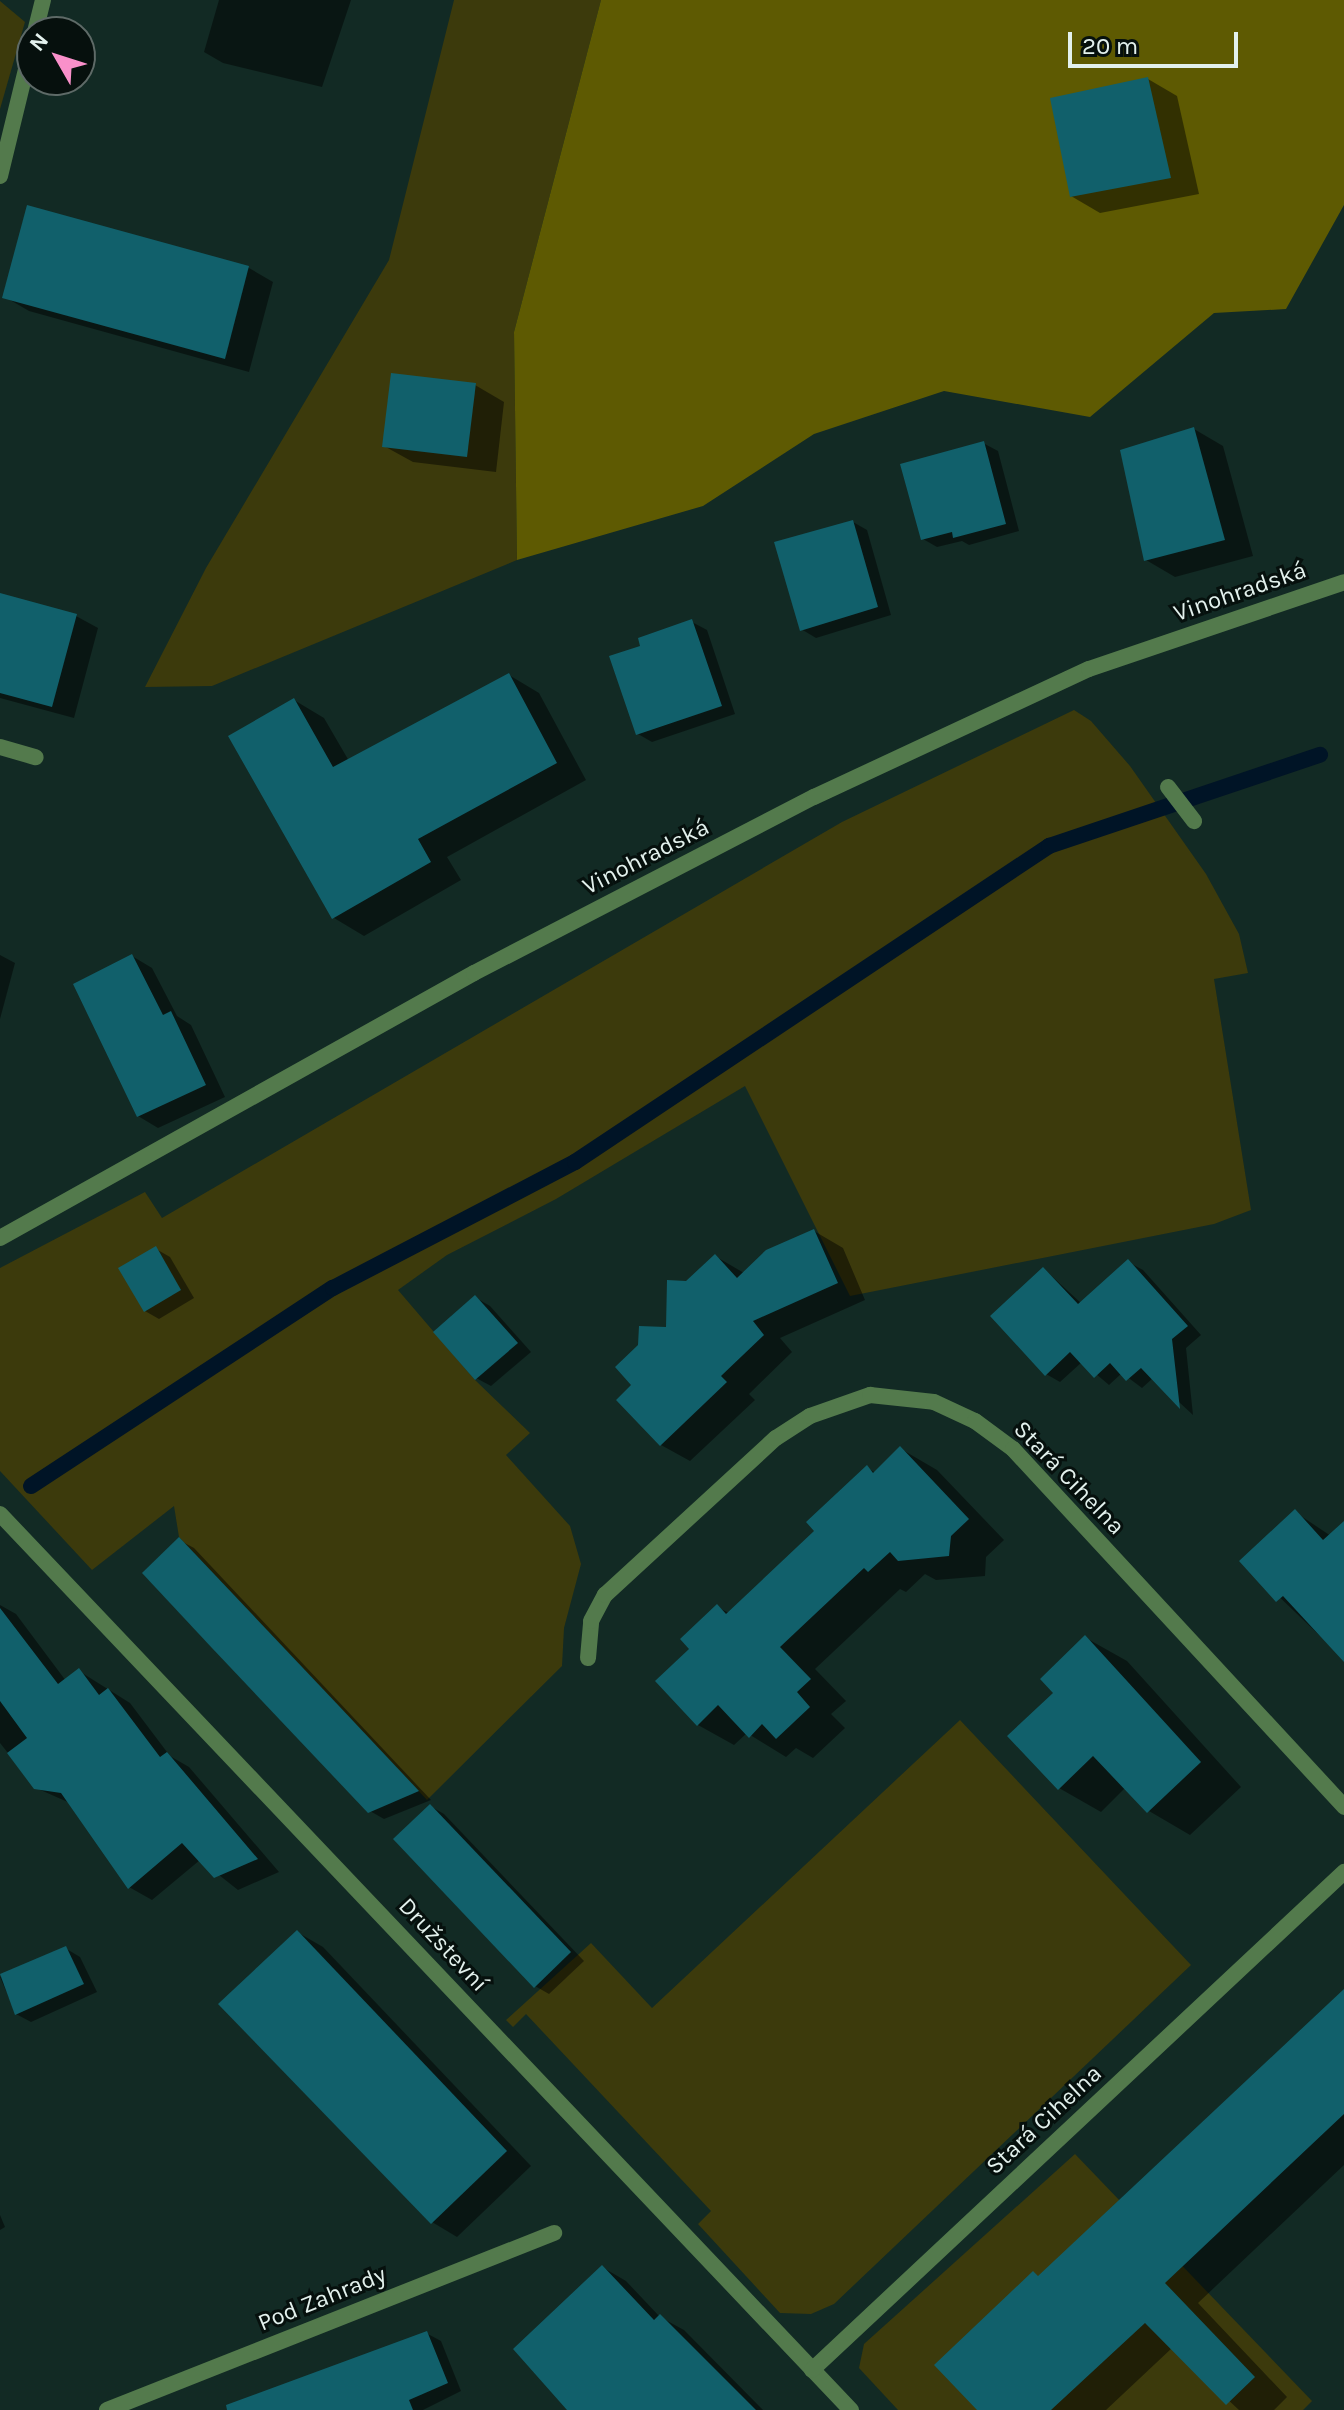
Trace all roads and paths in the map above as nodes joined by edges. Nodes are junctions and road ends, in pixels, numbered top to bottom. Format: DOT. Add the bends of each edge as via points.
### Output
graph roads {
  1 [pos="20,96"];
  2 [pos="0,176"];
  3 [pos="1344,582"];
  4 [pos="0,747"];
  5 [pos="36,757"];
  6 [pos="1168,787"];
  7 [pos="1194,821"];
  8 [pos="0,1238"];
  9 [pos="0,1514"];
  10 [pos="588,1658"];
  11 [pos="1344,1807"];
  12 [pos="1344,1872"];
  13 [pos="554,2233"];
  14 [pos="812,2370"];
  15 [pos="107,2410"];
  16 [pos="851,2410"];
  1 -- 2 [label="street"];
  3 -- 8 [label="street, Vinohradská" via="1089,669 814,797 474,973"];
  4 -- 5 [label="street"];
  6 -- 7 [label="street"];
  9 -- 14 [label="street, Družstevní"];
  10 -- 11 [label="street, Stará Cihelna" via="591,1621 605,1595 776,1438 810,1416 870,1395 934,1402 975,1421 1013,1449"];
  12 -- 14 [label="street, Stará Cihelna"];
  13 -- 15 [label="street, Pod Zahrady"];
  14 -- 16 [label="street, Družstevní"];
}
